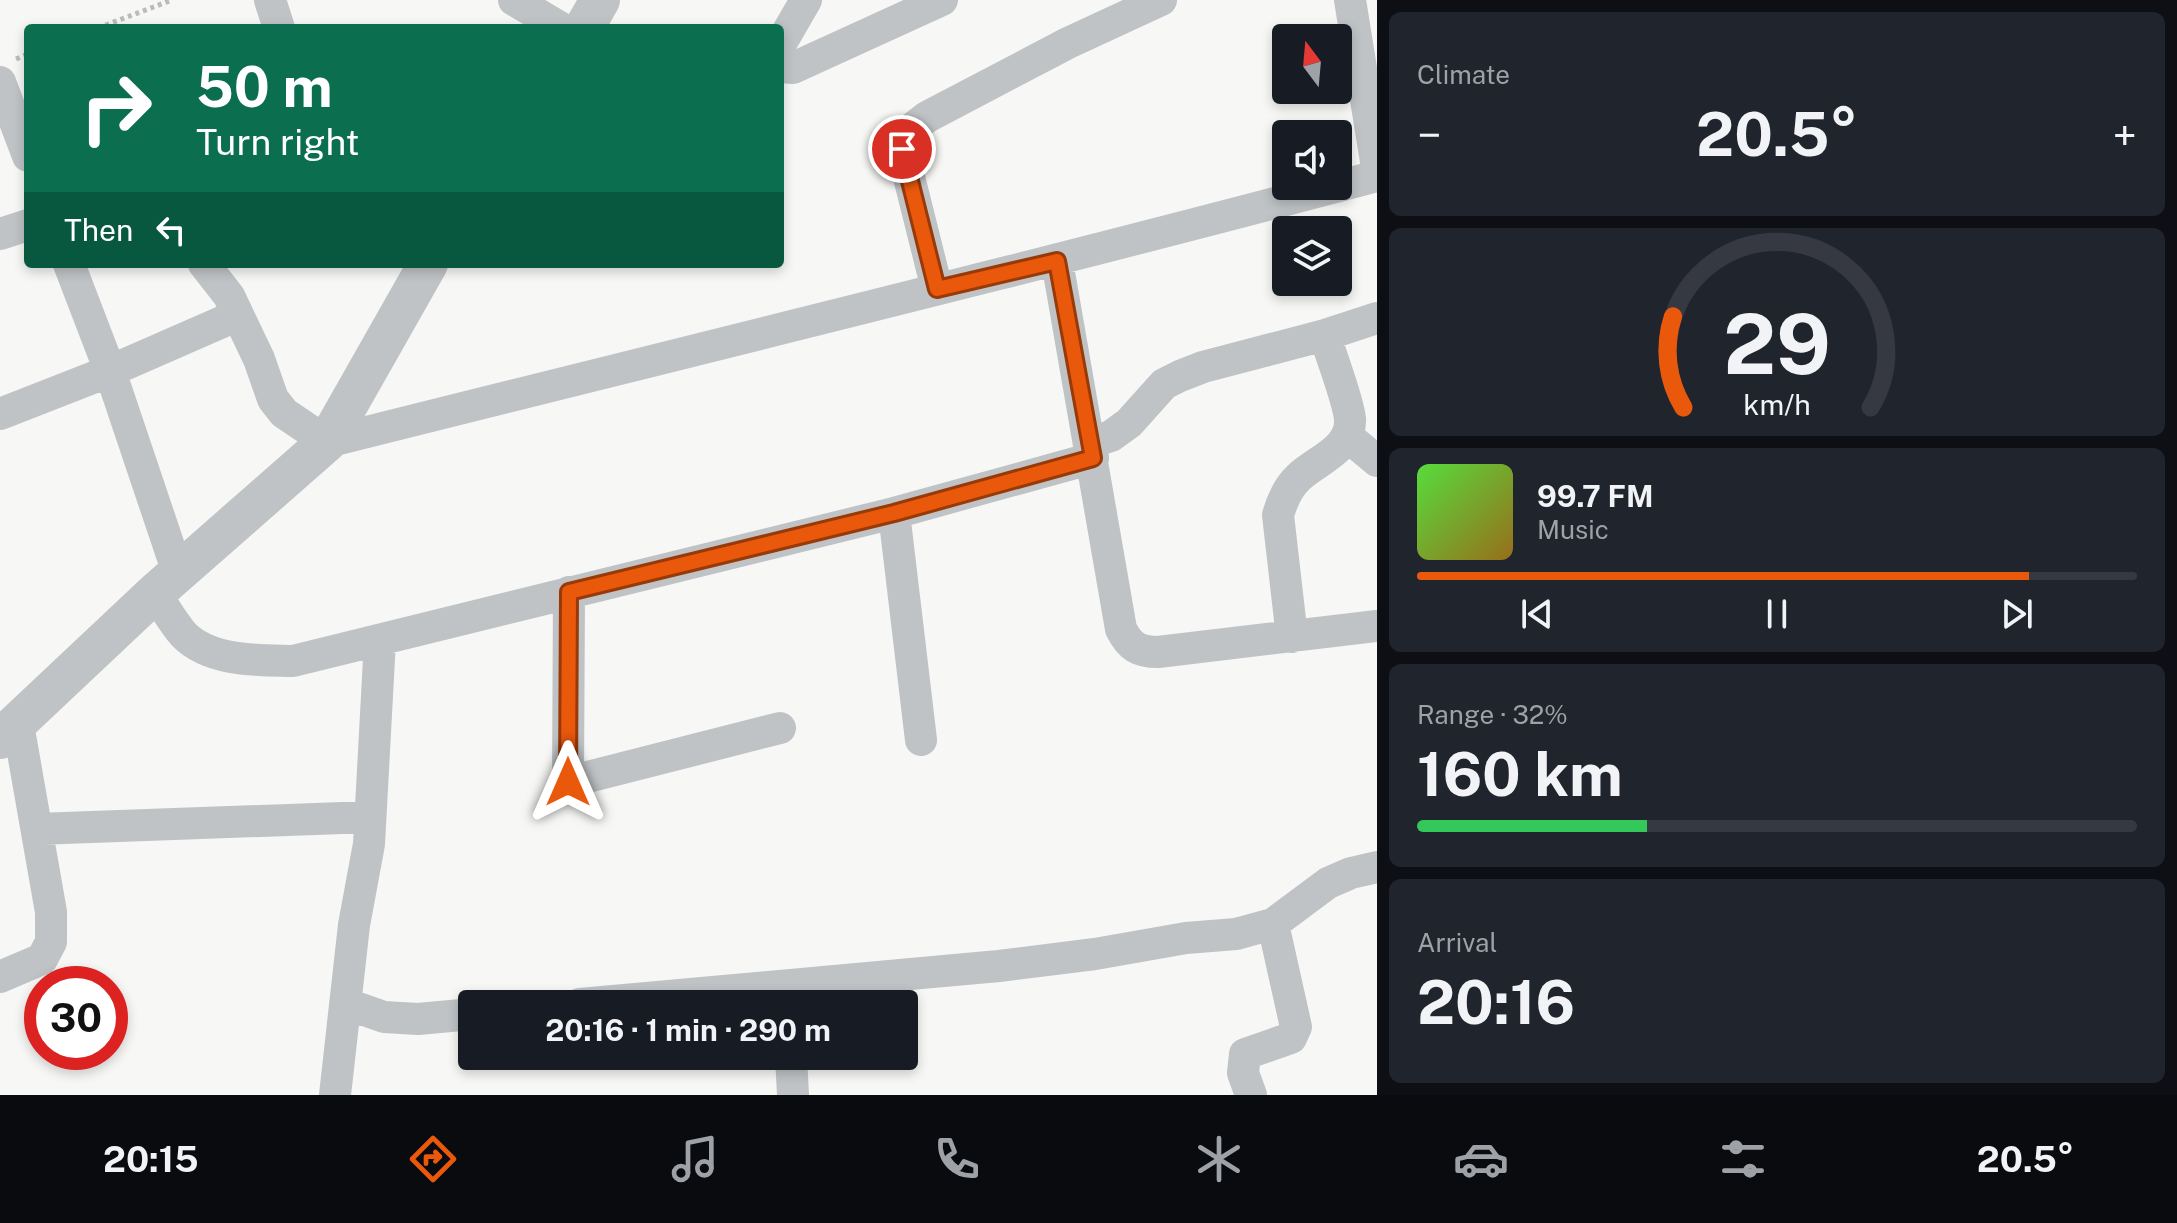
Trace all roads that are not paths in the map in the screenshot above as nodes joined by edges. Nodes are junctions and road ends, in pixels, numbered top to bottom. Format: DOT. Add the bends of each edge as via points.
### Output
graph roads {
  1 [pos="270,0"];
  2 [pos="514,0"];
  3 [pos="600,0"];
  4 [pos="806,0"];
  5 [pos="942,0"];
  6 [pos="1161,0"];
  7 [pos="1350,0"];
  8 [pos="278,24"];
  9 [pos="554,24"];
  10 [pos="586,24"];
  11 [pos="784,38"];
  12 [pos="1368,56"];
  13 [pos="784,67"];
  14 [pos="0,82"];
  15 [pos="24,145"];
  16 [pos="1377,168"];
  17 [pos="1377,176"];
  18 [pos="24,226"];
  19 [pos="0,234"];
  20 [pos="1057,261"];
  21 [pos="71,268"];
  22 [pos="207,268"];
  23 [pos="426,268"];
  24 [pos="937,289"];
  25 [pos="238,315"];
  26 [pos="1377,318"];
  27 [pos="1325,335"];
  28 [pos="110,371"];
  29 [pos="0,414"];
  30 [pos="1347,436"];
  31 [pos="327,442"];
  32 [pos="1092,450"];
  33 [pos="1377,461"];
  34 [pos="894,513"];
  35 [pos="167,583"];
  36 [pos="569,592"];
  37 [pos="1377,626"];
  38 [pos="1292,637"];
  39 [pos="380,640"];
  40 [pos="780,728"];
  41 [pos="9,732"];
  42 [pos="921,740"];
  43 [pos="370,817"];
  44 [pos="37,829"];
  45 [pos="1377,867"];
  46 [pos="1273,924"];
  47 [pos="0,977"];
  48 [pos="818,990"];
  49 [pos="347,1004"];
  50 [pos="458,1015"];
  51 [pos="792,1070"];
  52 [pos="335,1095"];
  53 [pos="793,1095"];
  54 [pos="1251,1095"];
  1 -- 8 [label="street"];
  2 -- 9 [label="street"];
  3 -- 10 [label="street"];
  4 -- 11 [label="street"];
  5 -- 13 [label="street" via="793,68"];
  6 -- 24 [label="street" via="1039,58 905,134 902,149"];
  7 -- 12 [label="street"];
  12 -- 16 [label="street"];
  14 -- 15 [label="street"];
  17 -- 20 [label="street"];
  18 -- 19 [label="street"];
  20 -- 24 [label="street"];
  20 -- 32 [label="street"];
  21 -- 28 [label="street"];
  22 -- 25 [label="street"];
  23 -- 31 [label="street"];
  24 -- 31 [label="street"];
  25 -- 28 [label="street"];
  25 -- 31 [label="street" via="273,399 284,413"];
  26 -- 27 [label="street"];
  27 -- 30 [label="street" via="1350,419"];
  27 -- 32 [label="street" via="1180,376 1164,384 1129,423"];
  28 -- 29 [label="street"];
  28 -- 35 [label="street"];
  30 -- 33 [label="street"];
  30 -- 38 [label="street" via="1298,477 1278,515"];
  31 -- 35 [label="street"];
  32 -- 34 [label="street"];
  32 -- 38 [label="street" via="1121,629 1129,643 1142,652 1158,652"];
  34 -- 36 [label="street"];
  34 -- 42 [label="street"];
  35 -- 39 [label="street" via="185,635 206,650 293,661"];
  35 -- 41 [label="street"];
  36 -- 39 [label="street"];
  36 -- 40 [label="street" via="568,782"];
  37 -- 38 [label="street"];
  39 -- 43 [label="street"];
  41 -- 44 [label="street"];
  43 -- 44 [label="street"];
  43 -- 49 [label="street"];
  44 -- 47 [label="street" via="51,942 42,959"];
  45 -- 46 [label="street" via="1328,883"];
  46 -- 48 [label="street" via="1236,934"];
  46 -- 54 [label="street" via="1296,1027 1291,1038 1245,1054 1243,1073"];
  49 -- 50 [label="street" via="384,1017"];
  49 -- 52 [label="street"];
  51 -- 53 [label="street"];
}
